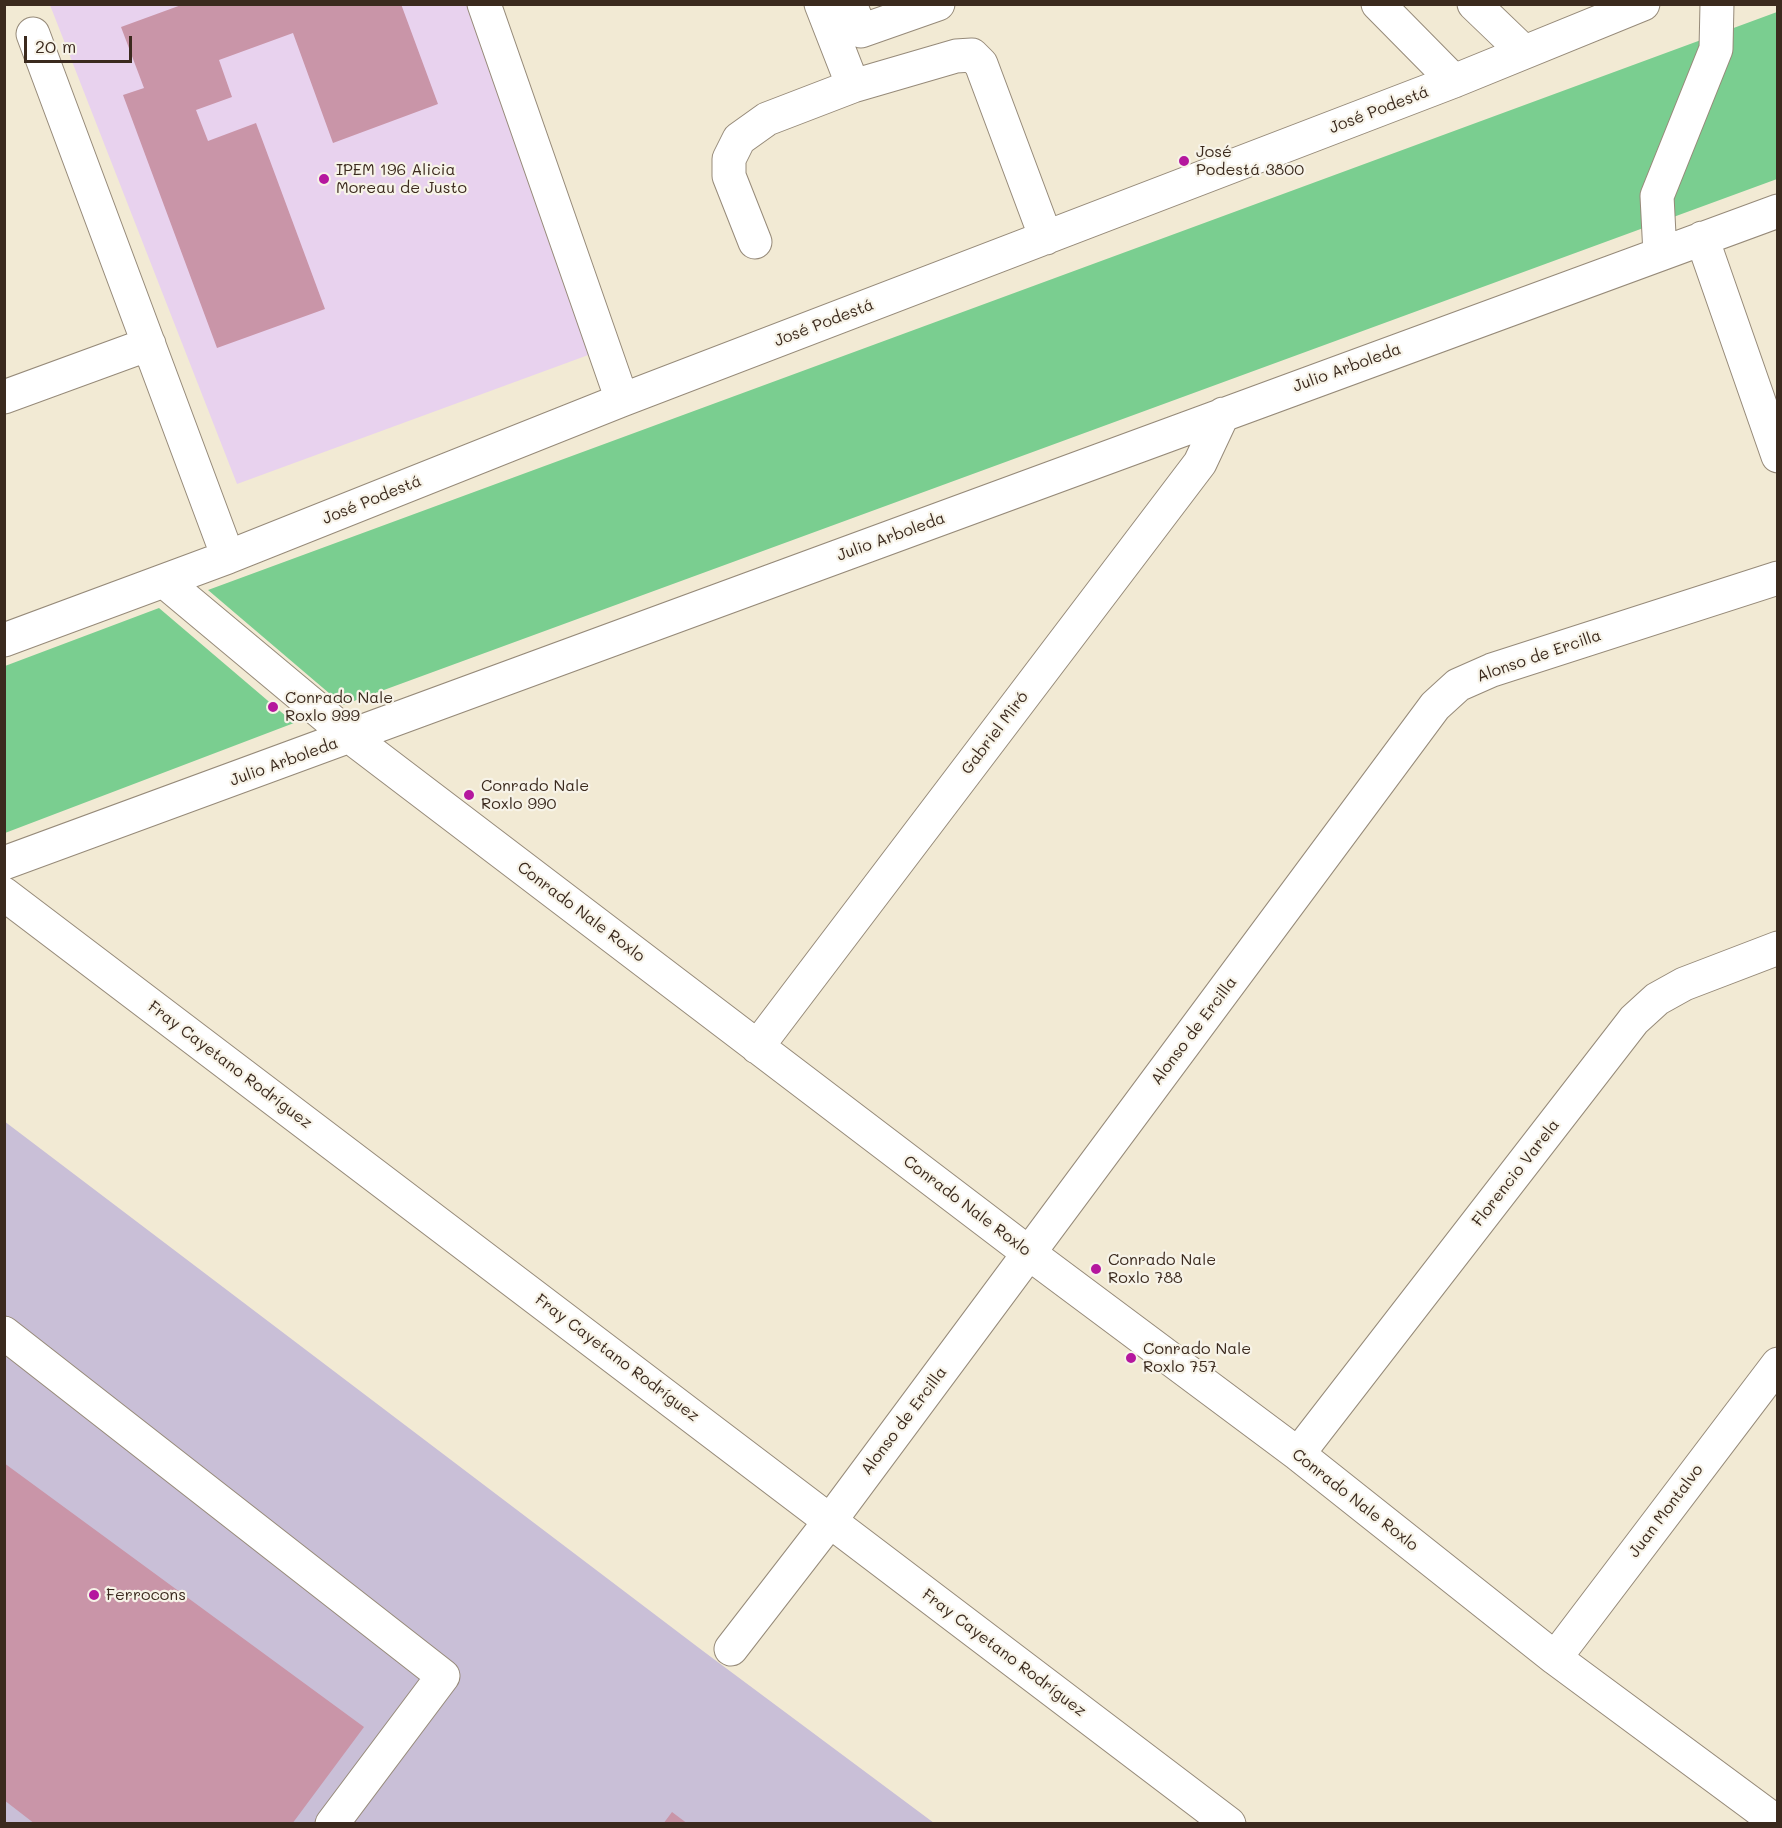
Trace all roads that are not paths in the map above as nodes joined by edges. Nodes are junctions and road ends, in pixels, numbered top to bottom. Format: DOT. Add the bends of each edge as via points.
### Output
graph roads {
  1 [pos="484,4"];
  2 [pos="821,4"];
  3 [pos="850,4"];
  4 [pos="938,4"];
  5 [pos="1378,4"];
  6 [pos="1474,4"];
  7 [pos="1643,4"];
  8 [pos="1718,4"];
  9 [pos="33,33"];
  10 [pos="1524,52"];
  11 [pos="1454,81"];
  12 [pos="853,86"];
  13 [pos="1778,211"];
  14 [pos="1046,238"];
  15 [pos="1701,238"];
  16 [pos="755,242"];
  17 [pos="1660,254"];
  18 [pos="149,344"];
  19 [pos="4,397"];
  20 [pos="622,400"];
  21 [pos="1223,414"];
  22 [pos="1778,456"];
  23 [pos="228,557"];
  24 [pos="1778,578"];
  25 [pos="164,581"];
  26 [pos="4,640"];
  27 [pos="352,738"];
  28 [pos="4,863"];
  29 [pos="4,894"];
  30 [pos="1778,948"];
  31 [pos="757,1047"];
  32 [pos="1030,1254"];
  33 [pos="4,1333"];
  34 [pos="1778,1364"];
  35 [pos="1298,1454"];
  36 [pos="830,1521"];
  37 [pos="731,1650"];
  38 [pos="1555,1658"];
  39 [pos="1778,1823"];
  40 [pos="332,1824"];
  41 [pos="1228,1824"];
  1 -- 20 [label="street"];
  2 -- 12 [label="street"];
  3 -- 4 [label="street" via="861,31"];
  5 -- 11 [label="street"];
  6 -- 10 [label="street"];
  7 -- 10 [label="street, José Podestá"];
  8 -- 17 [label="street" via="1716,50 1658,196"];
  9 -- 18 [label="street"];
  10 -- 11 [label="street, José Podestá"];
  11 -- 14 [label="street, José Podestá"];
  12 -- 14 [label="street" via="956,56 972,55 981,64"];
  12 -- 16 [label="street" via="767,118 739,139 729,159 729,176"];
  13 -- 15 [label="street, Julio Arboleda"];
  14 -- 20 [label="street, José Podestá"];
  15 -- 17 [label="street, Julio Arboleda"];
  15 -- 22 [label="street"];
  17 -- 21 [label="street, Julio Arboleda"];
  18 -- 19 [label="street"];
  18 -- 23 [label="street"];
  20 -- 23 [label="street, José Podestá"];
  21 -- 27 [label="street, Julio Arboleda"];
  21 -- 31 [label="street, Gabriel Miró" via="1200,463"];
  23 -- 25 [label="street, José Podestá"];
  24 -- 32 [label="street, Alonso de Ercilla" via="1492,670 1451,692 1436,706"];
  25 -- 26 [label="street, José Podestá"];
  25 -- 27 [label="street, Conrado Nale Roxlo"];
  27 -- 28 [label="street, Julio Arboleda"];
  27 -- 31 [label="street, Conrado Nale Roxlo"];
  29 -- 36 [label="street, Fray Cayetano Rodríguez"];
  30 -- 35 [label="street, Florencio Varela" via="1684,984 1657,999 1634,1020"];
  31 -- 32 [label="street, Conrado Nale Roxlo"];
  32 -- 35 [label="street, Conrado Nale Roxlo"];
  32 -- 36 [label="street, Alonso de Ercilla"];
  33 -- 40 [label="street" via="443,1676"];
  34 -- 38 [label="street, Juan Montalvo"];
  35 -- 38 [label="street, Conrado Nale Roxlo"];
  36 -- 37 [label="street, Alonso de Ercilla"];
  36 -- 41 [label="street, Fray Cayetano Rodríguez"];
  38 -- 39 [label="street, Conrado Nale Roxlo"];
}
